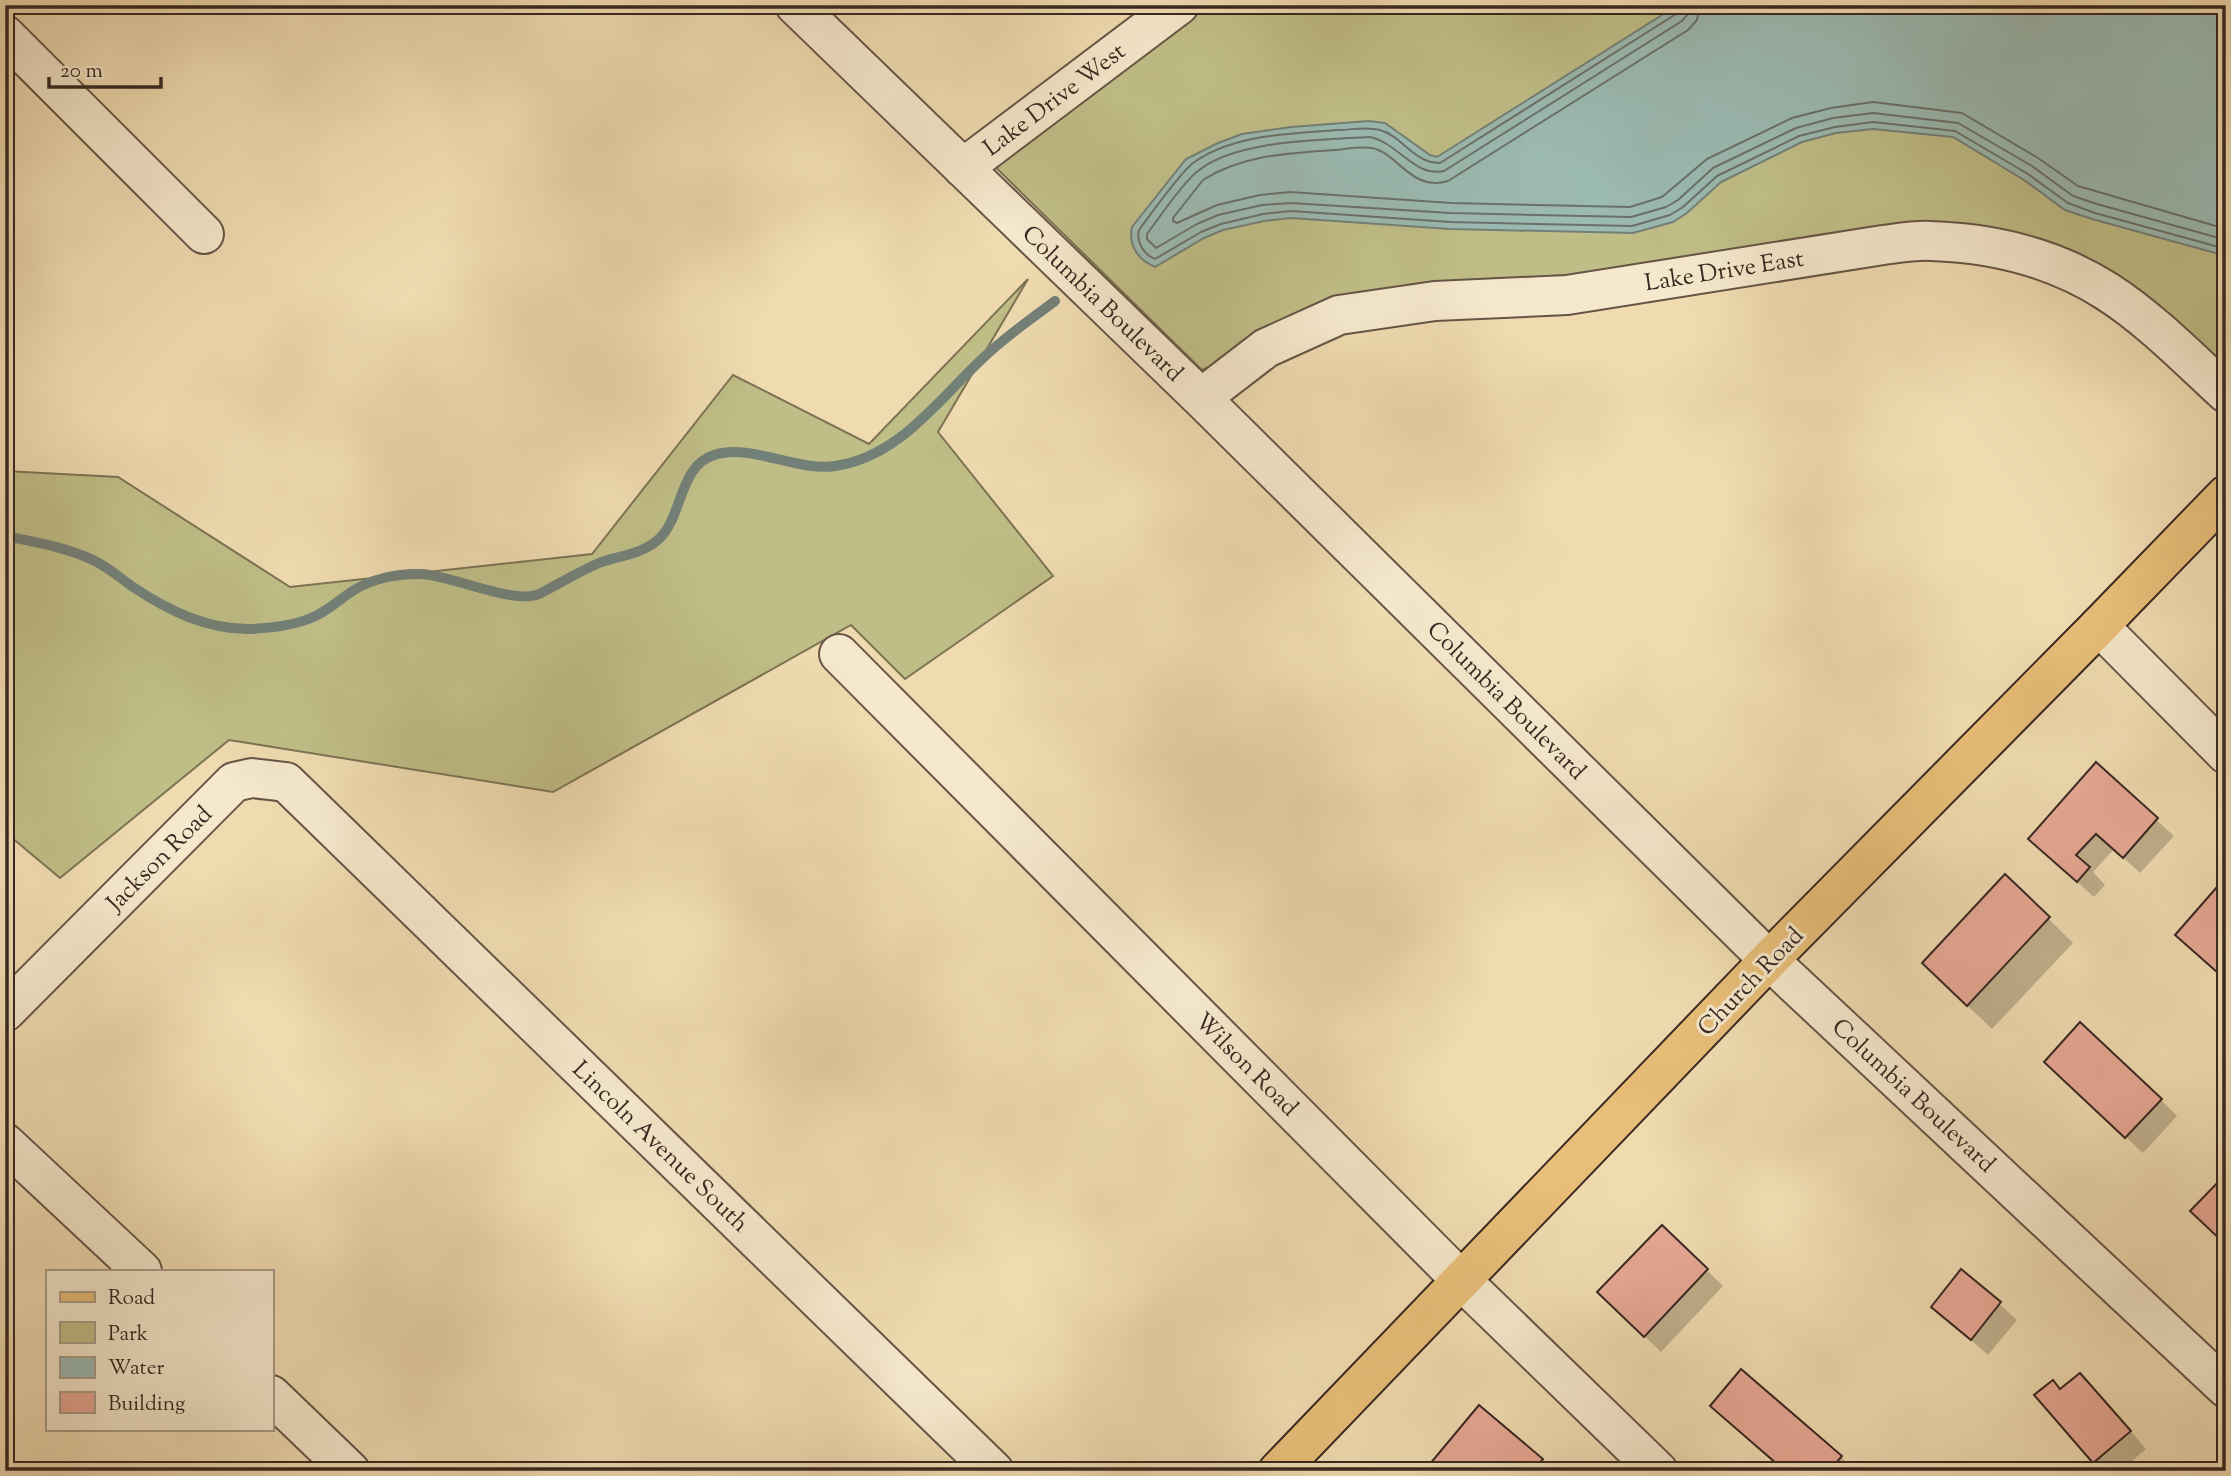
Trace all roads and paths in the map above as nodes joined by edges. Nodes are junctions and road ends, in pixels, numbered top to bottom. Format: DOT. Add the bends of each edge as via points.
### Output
graph roads {
  1 [pos="795,5"];
  2 [pos="1179,5"];
  3 [pos="5,35"];
  4 [pos="963,168"];
  5 [pos="204,234"];
  6 [pos="2226,393"];
  7 [pos="1201,398"];
  8 [pos="2226,495"];
  9 [pos="2099,626"];
  10 [pos="839,654"];
  11 [pos="2226,754"];
  12 [pos="328,821"];
  13 [pos="1769,960"];
  14 [pos="5,1012"];
  15 [pos="5,1143"];
  16 [pos="141,1270"];
  17 [pos="1462,1281"];
  18 [pos="2226,1388"];
  19 [pos="273,1397"];
  20 [pos="350,1471"];
  21 [pos="994,1471"];
  22 [pos="1278,1471"];
  23 [pos="1658,1471"];
  1 -- 4 [label="street, Columbia Boulevard"];
  2 -- 4 [label="street, Lake Drive West"];
  3 -- 5 [label="street"];
  4 -- 7 [label="street, Columbia Boulevard"];
  6 -- 7 [label="street, Lake Drive East" via="2108,292 2060,267 1986,246 1929,240 1567,295 1435,301 1339,315 1266,348"];
  7 -- 13 [label="street, Columbia Boulevard"];
  8 -- 9 [label="main road, Church Road"];
  9 -- 11 [label="street"];
  9 -- 13 [label="main road, Church Road"];
  10 -- 17 [label="street, Wilson Road"];
  12 -- 14 [label="street, Jackson Road" via="286,782 252,778 234,782"];
  12 -- 21 [label="street, Lincoln Avenue South"];
  13 -- 17 [label="main road, Church Road"];
  13 -- 18 [label="street, Columbia Boulevard"];
  15 -- 16 [label="street"];
  17 -- 22 [label="main road, Church Road"];
  17 -- 23 [label="street, Wilson Road"];
  19 -- 20 [label="street"];
}
